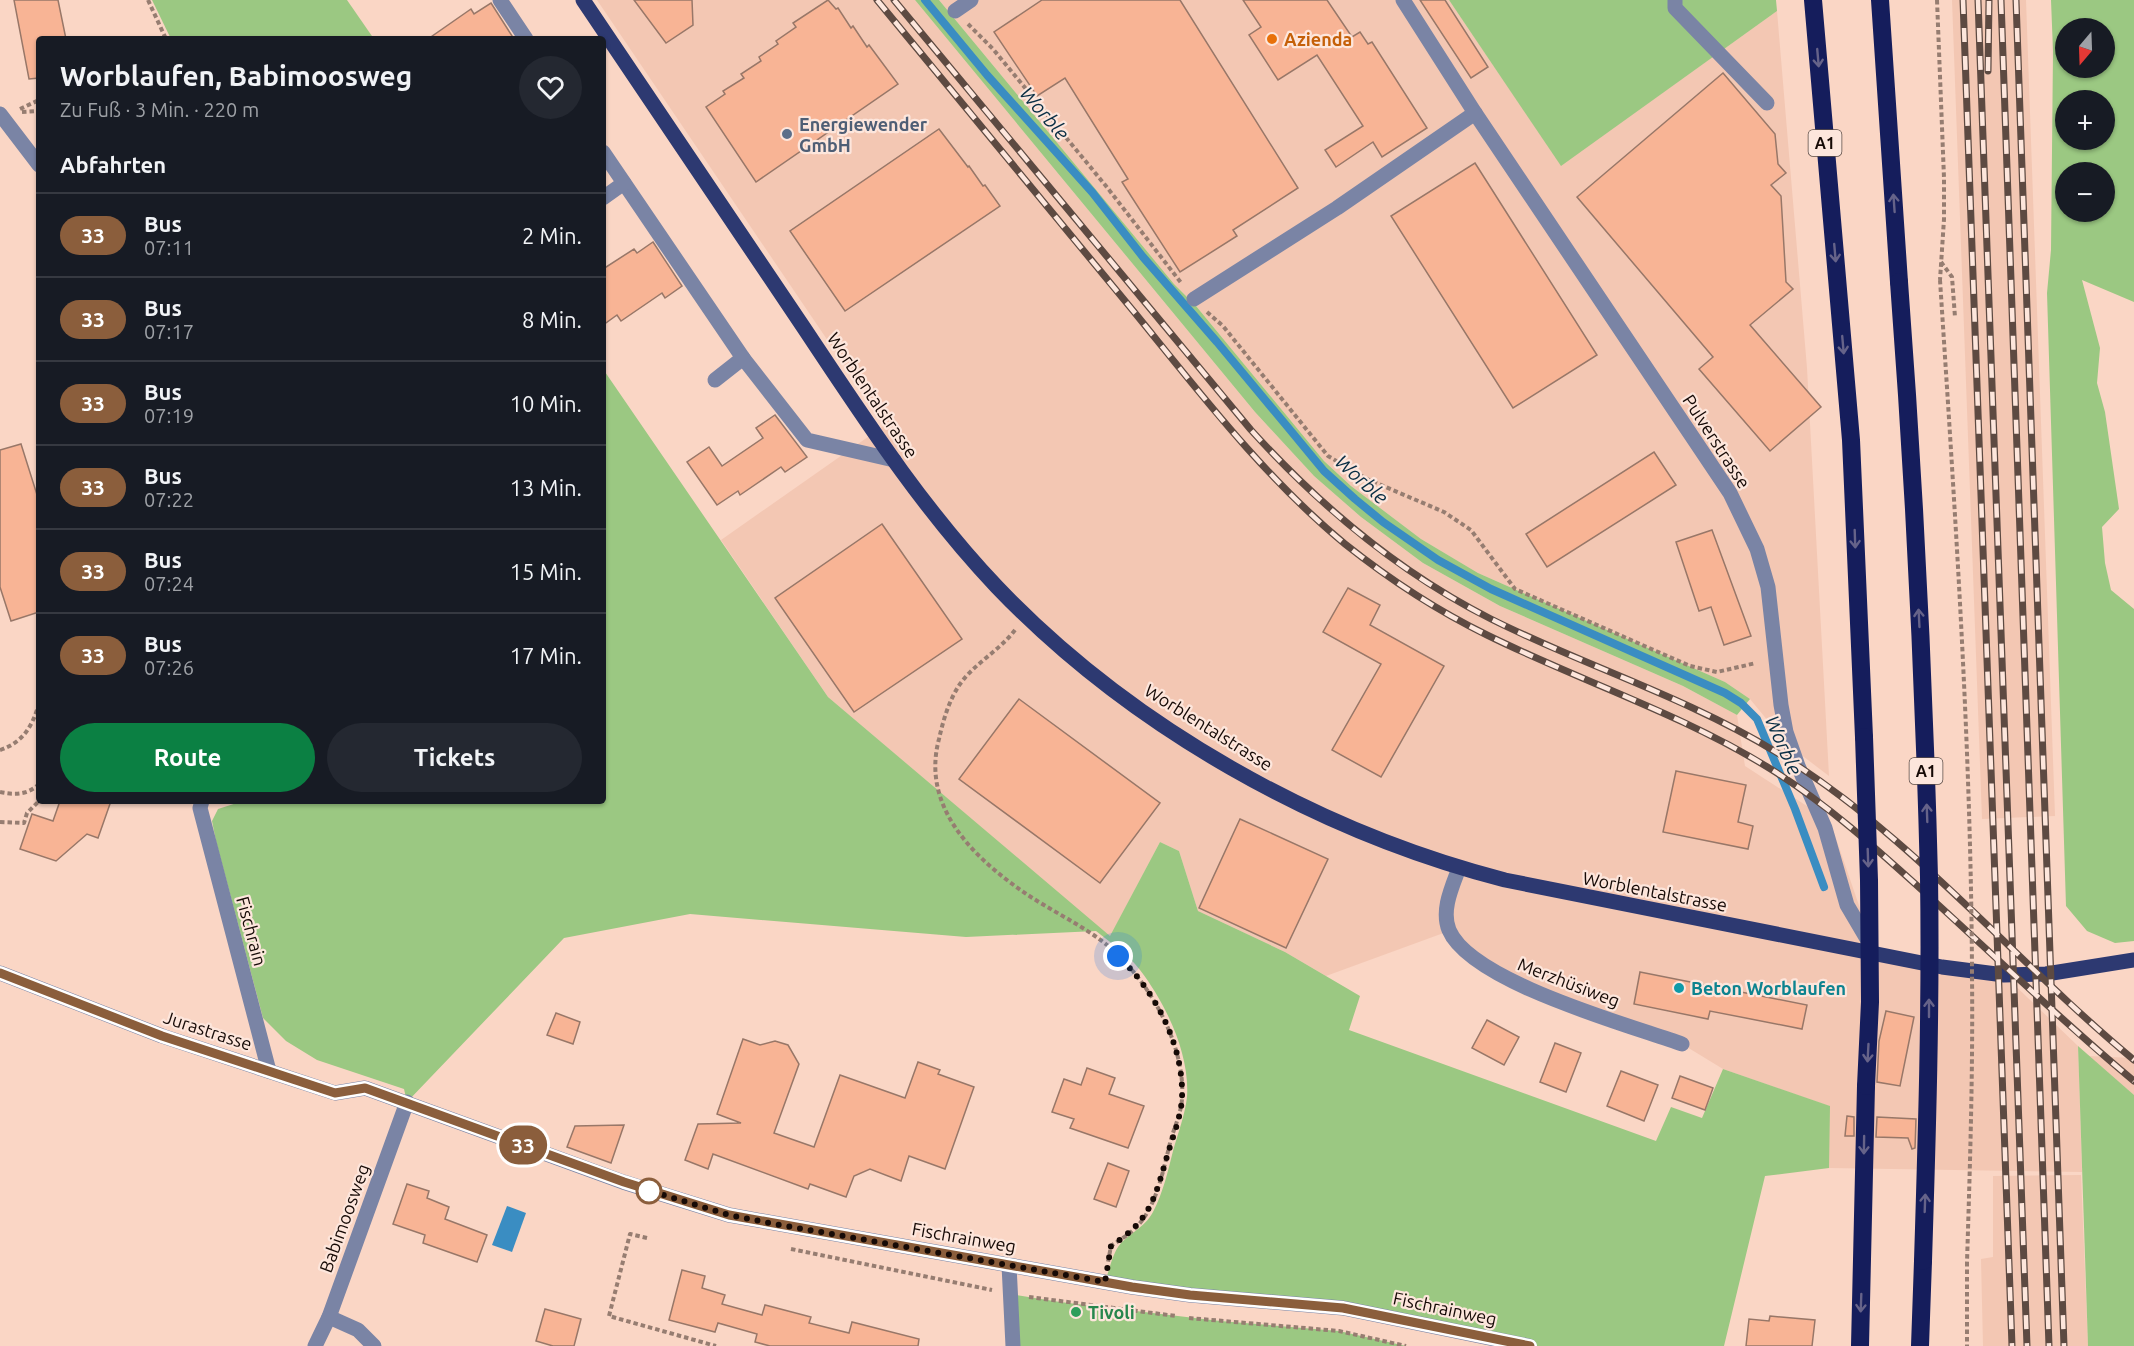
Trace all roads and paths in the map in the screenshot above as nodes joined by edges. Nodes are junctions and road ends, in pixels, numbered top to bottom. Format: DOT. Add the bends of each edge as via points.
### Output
graph roads {
  1 [pos="148,0"];
  2 [pos="500,0"];
  3 [pos="583,0"];
  4 [pos="971,0"];
  5 [pos="1403,0"];
  6 [pos="1675,0"];
  7 [pos="1813,0"];
  8 [pos="1880,0"];
  9 [pos="1937,0"];
  10 [pos="955,11"];
  11 [pos="164,36"];
  12 [pos="524,36"];
  13 [pos="1767,104"];
  14 [pos="1475,112"];
  15 [pos="0,114"];
  16 [pos="606,156"];
  17 [pos="36,161"];
  18 [pos="624,183"];
  19 [pos="606,196"];
  20 [pos="1941,262"];
  21 [pos="1194,299"];
  22 [pos="1955,318"];
  23 [pos="743,358"];
  24 [pos="715,380"];
  25 [pos="894,460"];
  26 [pos="1026,615"];
  27 [pos="1777,657"];
  28 [pos="36,713"];
  29 [pos="0,750"];
  30 [pos="36,786"];
  31 [pos="0,794"];
  32 [pos="36,804"];
  33 [pos="201,804"];
  34 [pos="0,822"];
  35 [pos="1459,868"];
  36 [pos="1876,956"];
  37 [pos="2134,960"];
  38 [pos="0,973"];
  39 [pos="1682,1044"];
  40 [pos="268,1071"];
  41 [pos="407,1102"];
  42 [pos="647,1238"];
  43 [pos="1009,1265"];
  44 [pos="1105,1282"];
  45 [pos="329,1317"];
  46 [pos="315,1346"];
  47 [pos="374,1346"];
  48 [pos="716,1346"];
  49 [pos="1013,1346"];
  50 [pos="1529,1346"];
  51 [pos="1860,1346"];
  52 [pos="1920,1346"];
  53 [pos="1967,1346"];
  1 -- 11 [label="path"];
  2 -- 12 [label="street"];
  3 -- 25 [label="main road, Worblentalstrasse"];
  4 -- 10 [label="street"];
  5 -- 14 [label="street, Pulverstrasse"];
  6 -- 13 [label="street" via="1675,8"];
  7 -- 51 [label="highway, A1, one-way, bridge" via="1851,440 1869,880 1870,1002"];
  52 -- 8 [label="highway, A1, one-way, bridge" via="1929,879 1912,458"];
  9 -- 20 [label="path" via="1944,178"];
  10 -- 21 [label="path" via="993,49"];
  14 -- 21 [label="street" via="1338,208"];
  14 -- 27 [label="street, Pulverstrasse" via="1730,493 1757,549 1768,587"];
  15 -- 17 [label="street"];
  16 -- 18 [label="street"];
  18 -- 19 [label="street"];
  18 -- 23 [label="street"];
  20 -- 22 [label="path" via="1952,277"];
  20 -- 53 [label="path, bridge" via="1970,864 1972,1071"];
  21 -- 27 [label="path" via="1222,326 1328,456 1367,479 1444,512 1471,530 1515,589 1690,666 1717,672"];
  23 -- 24 [label="street"];
  23 -- 25 [label="street" via="807,440"];
  25 -- 26 [label="main road, Worblentalstrasse" via="941,524"];
  26 -- 35 [label="main road, Worblentalstrasse" via="1097,677 1222,762 1349,827"];
  26 -- 44 [label="path" via="1005,642 960,685 943,722 934,760 935,776 942,805 972,848 1022,891 1106,945 1130,967 1145,985 1172,1040 1180,1071 1180,1109 1151,1204 1139,1224 1111,1246"];
  27 -- 36 [label="street, Pulverstrasse" via="1786,732 1825,828 1847,905"];
  28 -- 29 [label="path" via="27,733"];
  30 -- 31 [label="path" via="25,793"];
  32 -- 34 [label="path" via="24,823"];
  33 -- 40 [label="street, Fischrain"];
  35 -- 36 [label="main road, Worblentalstrasse"];
  35 -- 39 [label="street, Merzhüsiweg" via="1448,901 1449,931 1483,965 1547,997"];
  36 -- 37 [label="main road, Worblentalstrasse" via="2004,975 2046,974"];
  38 -- 40 [label="street, Jurastrasse" via="162,1036"];
  40 -- 41 [label="street, Jurastrasse" via="335,1093 365,1088"];
  41 -- 43 [label="street, Fischrainweg" via="624,1182 729,1215"];
  41 -- 45 [label="street, Babimoosweg"];
  42 -- 48 [label="path" via="630,1234 609,1316"];
  43 -- 44 [label="street, Fischrainweg"];
  43 -- 49 [label="street"];
  44 -- 50 [label="street, Fischrainweg" via="1190,1295 1343,1308"];
  45 -- 46 [label="street, Babimoosweg"];
  45 -- 47 [label="street" via="358,1330"];
}
